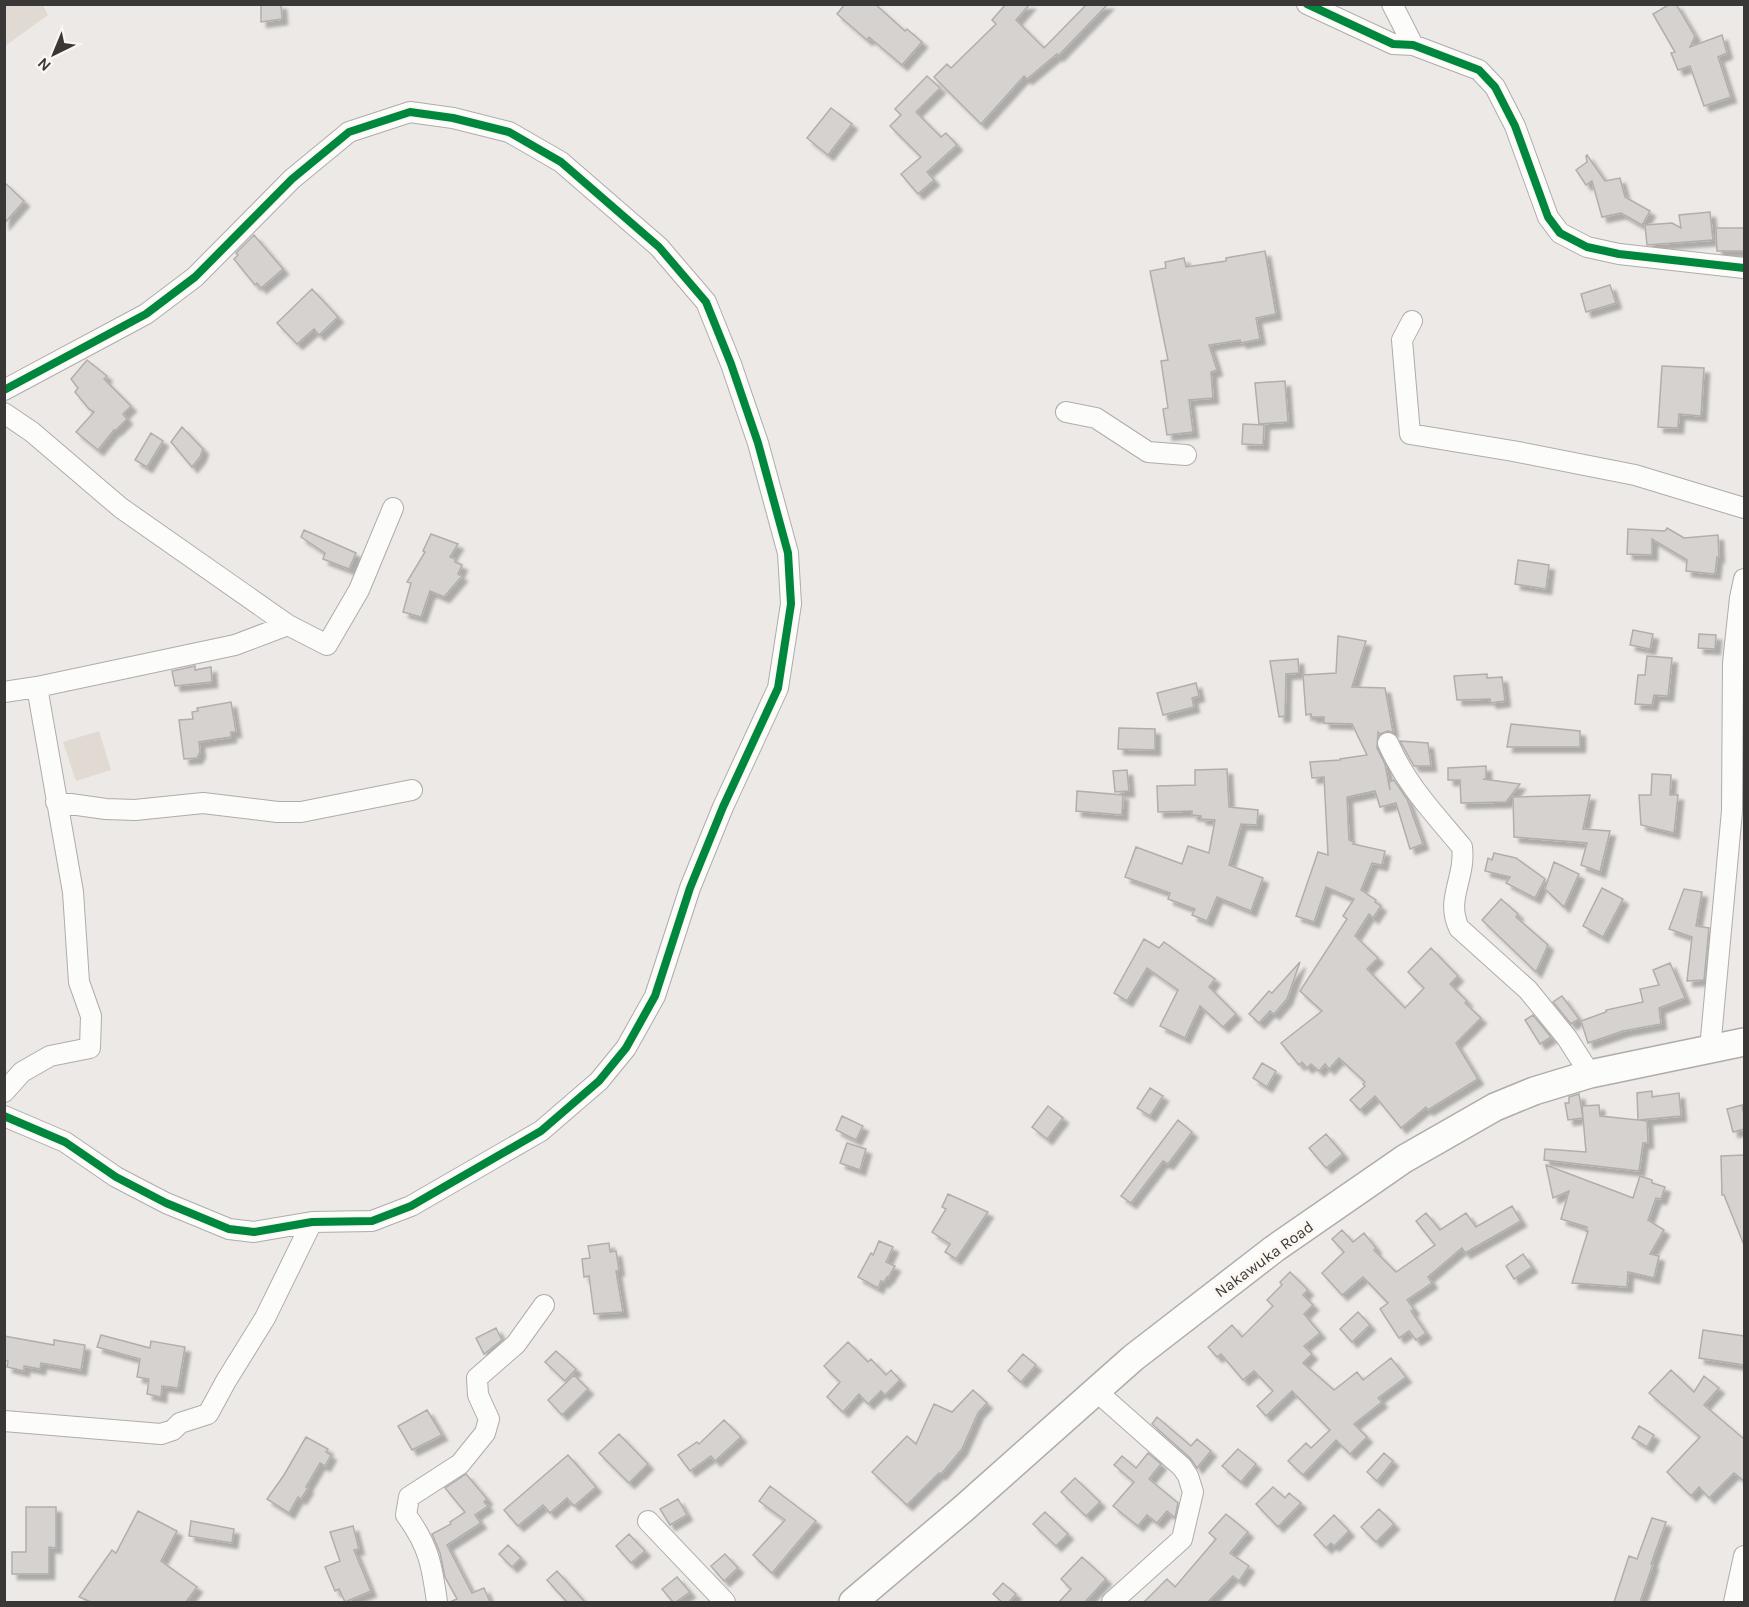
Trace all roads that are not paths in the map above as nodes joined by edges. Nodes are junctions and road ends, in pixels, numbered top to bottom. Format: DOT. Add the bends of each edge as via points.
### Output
graph roads {
  1 [pos="1308,4"];
  2 [pos="1392,4"];
  3 [pos="1413,45"];
  4 [pos="1744,268"];
  5 [pos="1412,321"];
  6 [pos="4,390"];
  7 [pos="1066,412"];
  8 [pos="4,413"];
  9 [pos="1186,455"];
  10 [pos="393,508"];
  11 [pos="1744,508"];
  12 [pos="1744,579"];
  13 [pos="288,625"];
  14 [pos="37,687"];
  15 [pos="4,692"];
  16 [pos="1388,743"];
  17 [pos="411,790"];
  18 [pos="56,802"];
  19 [pos="1738,811"];
  20 [pos="1744,1042"];
  21 [pos="1710,1049"];
  22 [pos="1590,1074"];
  23 [pos="4,1092"];
  24 [pos="4,1116"];
  25 [pos="312,1222"];
  26 [pos="544,1305"];
  27 [pos="1095,1390"];
  28 [pos="4,1421"];
  29 [pos="648,1521"];
  30 [pos="1744,1556"];
  31 [pos="437,1602"];
  32 [pos="725,1602"];
  33 [pos="853,1602"];
  34 [pos="1112,1602"];
  35 [pos="1734,1602"];
  1 -- 3 [label="street" via="1393,44"];
  2 -- 3 [label="street"];
  3 -- 4 [label="street" via="1479,70 1495,87 1515,126 1548,217 1560,233 1587,247 1619,254"];
  5 -- 11 [label="street" via="1402,340 1410,434 1635,475"];
  6 -- 25 [label="street" via="146,314 195,277 291,179 349,132 410,112 510,132 561,162 659,247 706,302 731,364 758,443 788,553 791,604 778,688 690,888 655,996 626,1048 599,1081 541,1131 411,1206 372,1221"];
  7 -- 9 [label="street" via="1096,418 1148,452"];
  8 -- 13 [label="street" via="121,508"];
  10 -- 13 [label="street" via="359,590 327,645"];
  12 -- 19 [label="street" via="1733,663"];
  13 -- 14 [label="street" via="235,645"];
  14 -- 15 [label="street"];
  14 -- 18 [label="street"];
  16 -- 22 [label="street" via="1417,795 1462,847 1462,871 1452,906 1459,927 1528,990"];
  17 -- 18 [label="street" via="301,812 203,803 135,810"];
  18 -- 23 [label="street" via="73,892 79,982 91,1016 90,1048 50,1056 22,1072"];
  19 -- 21 [label="street"];
  20 -- 21 [label="main road, Nakawuka Road"];
  21 -- 22 [label="main road, Nakawuka Road"];
  22 -- 27 [label="main road, Nakawuka Road" via="1495,1107 1404,1159 1274,1249"];
  24 -- 25 [label="street" via="65,1142 116,1177 166,1203 229,1228 254,1232"];
  25 -- 28 [label="street" via="265,1318 208,1414 161,1434"];
  26 -- 31 [label="street" via="516,1344 477,1378 478,1395 489,1419 485,1433 459,1464 409,1497 406,1515 420,1533 431,1562"];
  27 -- 33 [label="main road, Nakawuka Road"];
  27 -- 34 [label="street" via="1182,1467 1193,1492 1182,1539"];
  29 -- 32 [label="street"];
  30 -- 35 [label="street"];
}
